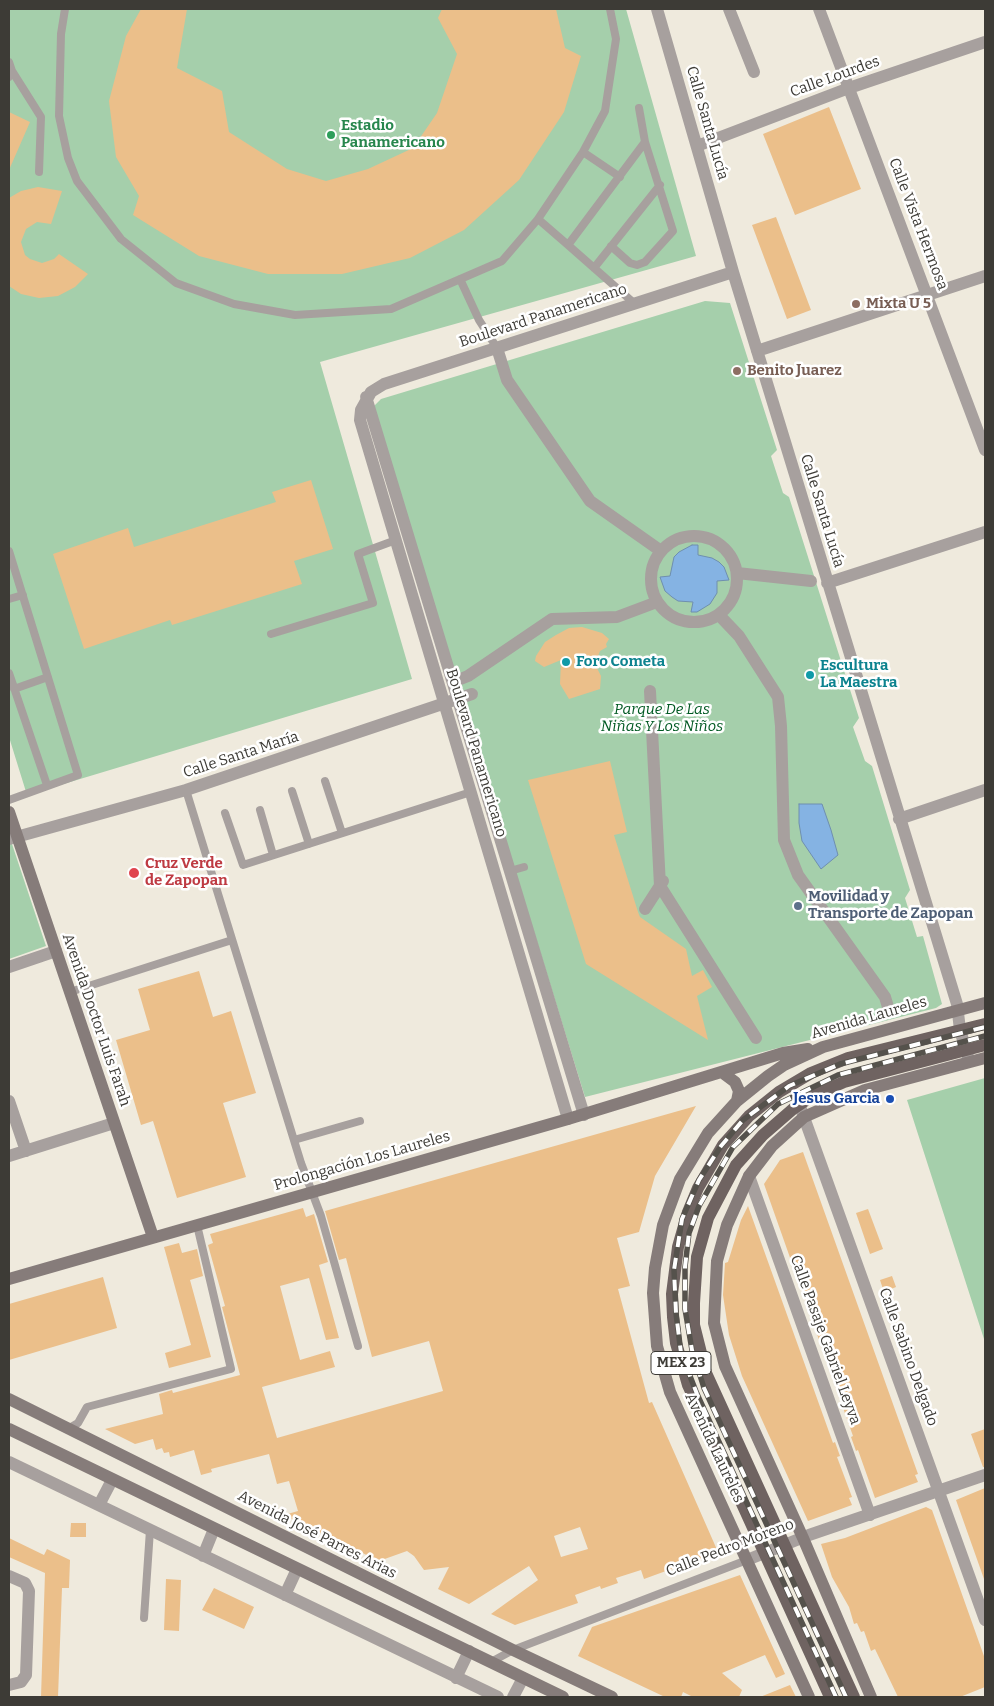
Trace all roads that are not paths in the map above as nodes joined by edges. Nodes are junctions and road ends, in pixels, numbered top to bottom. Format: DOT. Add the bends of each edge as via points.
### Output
graph roads {
  1 [pos="65,9"];
  2 [pos="610,9"];
  3 [pos="657,9"];
  4 [pos="729,9"];
  5 [pos="820,9"];
  6 [pos="985,42"];
  7 [pos="9,62"];
  8 [pos="754,72"];
  9 [pos="10,74"];
  10 [pos="849,88"];
  11 [pos="639,108"];
  12 [pos="645,142"];
  13 [pos="697,146"];
  14 [pos="583,152"];
  15 [pos="39,172"];
  16 [pos="620,177"];
  17 [pos="660,185"];
  18 [pos="538,219"];
  19 [pos="568,245"];
  20 [pos="611,246"];
  21 [pos="594,268"];
  22 [pos="733,272"];
  23 [pos="985,276"];
  24 [pos="460,280"];
  25 [pos="927,295"];
  26 [pos="635,304"];
  27 [pos="497,348"];
  28 [pos="757,351"];
  29 [pos="366,397"];
  30 [pos="985,450"];
  31 [pos="985,532"];
  32 [pos="396,540"];
  33 [pos="9,551"];
  34 [pos="661,551"];
  35 [pos="737,573"];
  36 [pos="811,581"];
  37 [pos="827,583"];
  38 [pos="23,595"];
  39 [pos="9,600"];
  40 [pos="657,602"];
  41 [pos="719,615"];
  42 [pos="271,634"];
  43 [pos="9,673"];
  44 [pos="48,677"];
  45 [pos="453,682"];
  46 [pos="14,689"];
  47 [pos="650,691"];
  48 [pos="472,694"];
  49 [pos="458,700"];
  50 [pos="445,704"];
  51 [pos="325,781"];
  52 [pos="47,786"];
  53 [pos="186,790"];
  54 [pos="985,790"];
  55 [pos="292,791"];
  56 [pos="471,792"];
  57 [pos="9,800"];
  58 [pos="260,810"];
  59 [pos="9,812"];
  60 [pos="225,813"];
  61 [pos="899,819"];
  62 [pos="342,833"];
  63 [pos="13,838"];
  64 [pos="309,844"];
  65 [pos="273,855"];
  66 [pos="524,867"];
  67 [pos="510,871"];
  68 [pos="663,881"];
  69 [pos="645,909"];
  70 [pos="232,940"];
  71 [pos="56,951"];
  72 [pos="9,967"];
  73 [pos="70,992"];
  74 [pos="985,1003"];
  75 [pos="888,1007"];
  76 [pos="961,1023"];
  77 [pos="985,1024"];
  78 [pos="756,1038"];
  79 [pos="985,1045"];
  80 [pos="823,1047"];
  81 [pos="969,1054"];
  82 [pos="985,1058"];
  83 [pos="723,1073"];
  84 [pos="9,1101"];
  85 [pos="737,1101"];
  86 [pos="801,1111"];
  87 [pos="584,1114"];
  88 [pos="568,1119"];
  89 [pos="360,1121"];
  90 [pos="114,1123"];
  91 [pos="294,1140"];
  92 [pos="26,1151"];
  93 [pos="9,1156"];
  94 [pos="749,1176"];
  95 [pos="312,1192"];
  96 [pos="197,1225"];
  97 [pos="153,1237"];
  98 [pos="9,1279"];
  99 [pos="358,1346"];
  100 [pos="9,1399"];
  101 [pos="9,1429"];
  102 [pos="68,1429"];
  103 [pos="9,1462"];
  104 [pos="985,1475"];
  105 [pos="112,1480"];
  106 [pos="939,1491"];
  107 [pos="98,1505"];
  108 [pos="870,1515"];
  109 [pos="214,1529"];
  110 [pos="150,1530"];
  111 [pos="803,1538"];
  112 [pos="784,1545"];
  113 [pos="764,1553"];
  114 [pos="203,1556"];
  115 [pos="747,1560"];
  116 [pos="297,1569"];
  117 [pos="9,1576"];
  118 [pos="285,1596"];
  119 [pos="144,1618"];
  120 [pos="985,1620"];
  121 [pos="512,1650"];
  122 [pos="468,1651"];
  123 [pos="491,1662"];
  124 [pos="456,1678"];
  125 [pos="523,1678"];
  126 [pos="9,1685"];
  127 [pos="498,1697"];
  128 [pos="513,1697"];
  129 [pos="563,1697"];
  130 [pos="612,1697"];
  131 [pos="809,1697"];
  132 [pos="830,1697"];
  133 [pos="854,1697"];
  134 [pos="871,1697"];
  1 -- 24 [label="lane" via="61,34 59,116 68,158 77,181 121,239 176,283 234,304 295,315 391,309"];
  2 -- 14 [label="lane" via="616,39 605,111"];
  3 -- 13 [label="street, Calle Santa Lucía"];
  4 -- 8 [label="street"];
  5 -- 10 [label="street, Calle Vista Hermosa"];
  6 -- 10 [label="street, Calle Lourdes"];
  7 -- 9 [label="lane"];
  9 -- 15 [label="lane" via="41,118"];
  10 -- 13 [label="street, Calle Lourdes"];
  10 -- 25 [label="street, Calle Vista Hermosa"];
  11 -- 12 [label="lane"];
  12 -- 16 [label="lane"];
  12 -- 17 [label="lane"];
  13 -- 22 [label="street, Calle Santa Lucía"];
  14 -- 16 [label="lane"];
  14 -- 18 [label="lane"];
  16 -- 19 [label="lane"];
  17 -- 20 [label="lane"];
  17 -- 20 [label="lane" via="673,231 645,262 636,265"];
  18 -- 19 [label="lane"];
  18 -- 24 [label="lane" via="502,261"];
  19 -- 21 [label="lane"];
  20 -- 21 [label="lane"];
  21 -- 26 [label="lane"];
  22 -- 26 [label="street, Boulevard Panamericano"];
  22 -- 28 [label="street, Calle Santa Lucía"];
  23 -- 25 [label="street"];
  24 -- 27 [label="lane"];
  25 -- 28 [label="street"];
  25 -- 30 [label="street, Calle Vista Hermosa"];
  26 -- 27 [label="street, Boulevard Panamericano"];
  27 -- 29 [label="street, Boulevard Panamericano" via="384,384"];
  27 -- 34 [label="street" via="507,380 590,501"];
  28 -- 37 [label="street, Calle Santa Lucía"];
  29 -- 32 [label="street, Boulevard Panamericano" via="360,420"];
  29 -- 45 [label="street, Boulevard Panamericano"];
  31 -- 37 [label="street"];
  32 -- 42 [label="lane" via="358,554 373,603"];
  32 -- 50 [label="street, Boulevard Panamericano"];
  33 -- 38 [label="lane"];
  34 -- 35 [label="street" via="682,538 704,537 724,548"];
  34 -- 40 [label="street" via="651,575 652,593"];
  35 -- 36 [label="street"];
  35 -- 41 [label="street" via="735,595"];
  37 -- 61 [label="street, Calle Santa Lucía"];
  38 -- 39 [label="lane"];
  38 -- 44 [label="lane"];
  40 -- 41 [label="street" via="671,616 683,622 702,622"];
  40 -- 45 [label="street" via="617,617 552,619 468,676"];
  41 -- 75 [label="street" via="740,636 778,697 782,726 784,840 798,875"];
  43 -- 46 [label="lane"];
  44 -- 46 [label="lane"];
  44 -- 52 [label="lane" via="78,775"];
  45 -- 49 [label="street, Boulevard Panamericano"];
  46 -- 52 [label="lane"];
  47 -- 68 [label="street"];
  48 -- 49 [label="street, Calle Santa María"];
  49 -- 50 [label="street, Calle Santa María"];
  49 -- 67 [label="street, Boulevard Panamericano"];
  50 -- 53 [label="street, Calle Santa María"];
  50 -- 56 [label="street, Boulevard Panamericano"];
  51 -- 62 [label="lane"];
  52 -- 57 [label="lane"];
  53 -- 63 [label="street, Calle Santa María"];
  53 -- 70 [label="lane"];
  54 -- 61 [label="street"];
  55 -- 64 [label="lane"];
  56 -- 62 [label="lane"];
  56 -- 88 [label="street, Boulevard Panamericano"];
  58 -- 65 [label="lane"];
  59 -- 63 [label="main road, Avenida Doctor Luis Farah"];
  60 -- 65 [label="lane" via="243,865"];
  61 -- 76 [label="street, Calle Santa Lucía"];
  62 -- 64 [label="lane"];
  63 -- 71 [label="main road, Avenida Doctor Luis Farah"];
  64 -- 65 [label="lane"];
  66 -- 67 [label="lane"];
  67 -- 87 [label="street, Boulevard Panamericano"];
  68 -- 69 [label="street"];
  68 -- 78 [label="street"];
  70 -- 73 [label="lane"];
  70 -- 91 [label="lane"];
  71 -- 72 [label="street"];
  71 -- 73 [label="main road, Avenida Doctor Luis Farah"];
  73 -- 90 [label="main road, Avenida Doctor Luis Farah"];
  74 -- 76 [label="main road, Avenida Laureles"];
  76 -- 77 [label="main road, Avenida Laureles / MEX 23"];
  76 -- 80 [label="main road, Avenida Laureles"];
  76 -- 81 [label="street, Calle Santa Lucía"];
  76 -- 113 [label="main road, Avenida Laureles / MEX 23" via="839,1062 811,1073 779,1092 749,1116 723,1145 688,1212 674,1270 672,1294 676,1343 688,1385"];
  79 -- 81 [label="main road, Avenida Laureles / MEX 23"];
  80 -- 83 [label="main road, Prolongación Los Laureles" via="783,1053"];
  80 -- 85 [label="main road, Avenida Laureles" via="784,1065"];
  81 -- 82 [label="main road, Avenida Laureles"];
  81 -- 86 [label="main road, Avenida Laureles / MEX 23" via="844,1082"];
  83 -- 85 [label="main road" via="736,1082 739,1091"];
  83 -- 87 [label="main road, Prolongación Los Laureles"];
  84 -- 92 [label="street"];
  85 -- 115 [label="main road, Avenida Laureles" via="708,1133 680,1179 659,1243 653,1293 657,1346 670,1392"];
  86 -- 94 [label="main road, Avenida Laureles"];
  86 -- 106 [label="street, Calle Sabino Delgado"];
  86 -- 112 [label="main road, Avenida Laureles / MEX 23" via="778,1121 749,1149 726,1181 702,1236 694,1303 694,1325 706,1373"];
  87 -- 88 [label="main road, Prolongación Los Laureles"];
  88 -- 95 [label="main road, Prolongación Los Laureles"];
  89 -- 91 [label="lane"];
  90 -- 92 [label="street"];
  90 -- 97 [label="main road, Avenida Doctor Luis Farah"];
  91 -- 95 [label="lane"];
  92 -- 93 [label="street"];
  94 -- 108 [label="street, Calle Pasaje Gabriel Leyva"];
  94 -- 111 [label="main road, Avenida Laureles" via="727,1225 717,1260 714,1323 724,1366"];
  95 -- 96 [label="main road, Prolongación Los Laureles"];
  95 -- 99 [label="lane"];
  96 -- 97 [label="main road, Prolongación Los Laureles"];
  96 -- 102 [label="lane" via="231,1369 87,1407 78,1423"];
  97 -- 98 [label="main road, Prolongación Los Laureles"];
  100 -- 102 [label="main road, Avenida José Parres Arias"];
  101 -- 105 [label="main road"];
  102 -- 121 [label="main road, Avenida José Parres Arias"];
  103 -- 107 [label="street"];
  104 -- 106 [label="street, Calle Pedro Moreno"];
  105 -- 107 [label="street"];
  105 -- 109 [label="main road"];
  106 -- 108 [label="street, Calle Pedro Moreno"];
  106 -- 120 [label="street, Calle Sabino Delgado"];
  107 -- 110 [label="street"];
  108 -- 111 [label="street, Calle Pedro Moreno"];
  109 -- 114 [label="street"];
  109 -- 116 [label="main road"];
  110 -- 114 [label="street"];
  110 -- 119 [label="lane"];
  111 -- 112 [label="street, Calle Pedro Moreno"];
  111 -- 134 [label="main road, Avenida Laureles"];
  112 -- 113 [label="street, Calle Pedro Moreno"];
  112 -- 133 [label="main road, Avenida Laureles / MEX 23"];
  113 -- 115 [label="street, Calle Pedro Moreno"];
  113 -- 132 [label="main road, Avenida Laureles / MEX 23"];
  114 -- 118 [label="street"];
  115 -- 121 [label="lane, Calle Pedro Moreno"];
  115 -- 131 [label="main road, Avenida Laureles"];
  116 -- 118 [label="street"];
  116 -- 122 [label="main road"];
  117 -- 126 [label="street" via="24,1582 29,1591 26,1675 21,1682"];
  118 -- 124 [label="street"];
  121 -- 123 [label="lane, Calle Pedro Moreno"];
  121 -- 130 [label="main road, Avenida José Parres Arias"];
  122 -- 123 [label="main road"];
  122 -- 124 [label="street"];
  123 -- 125 [label="main road"];
  124 -- 127 [label="street"];
  125 -- 128 [label="street"];
  125 -- 129 [label="main road"];
}
